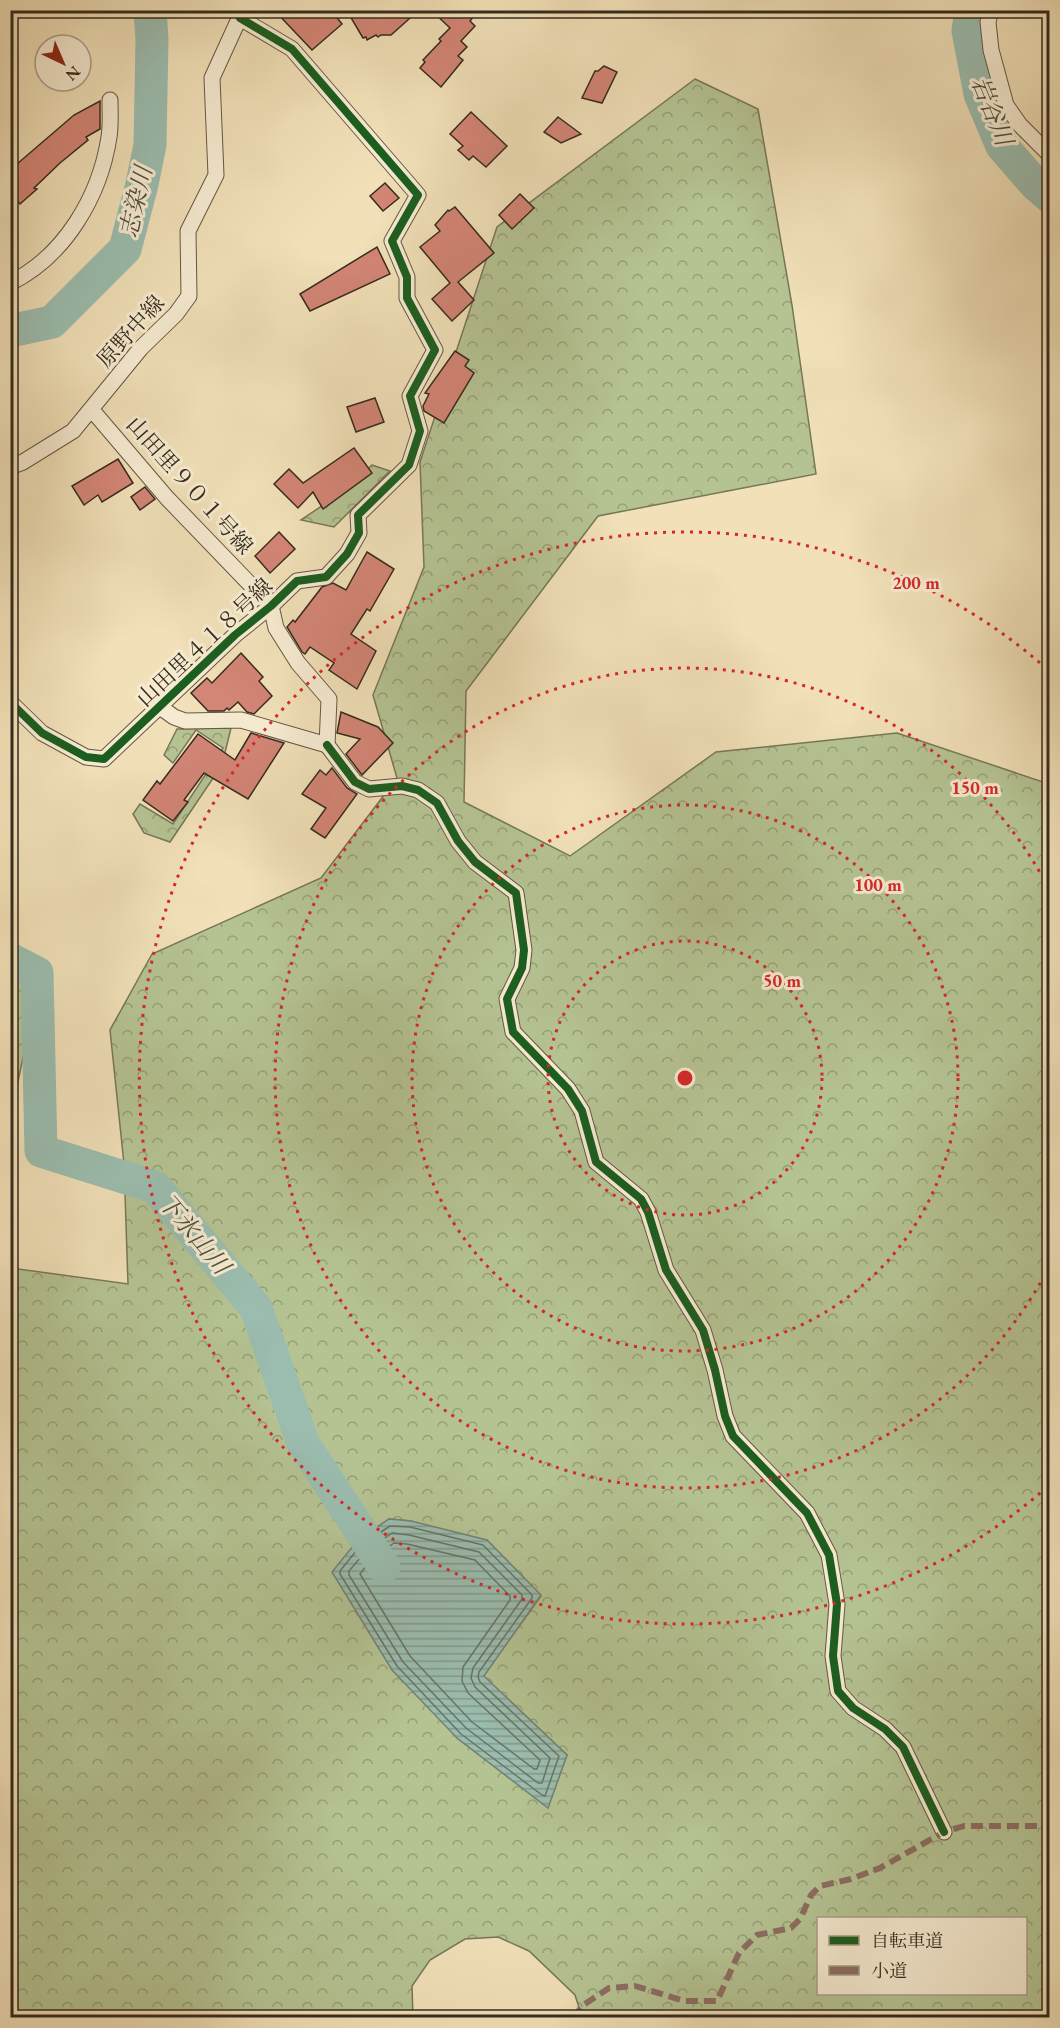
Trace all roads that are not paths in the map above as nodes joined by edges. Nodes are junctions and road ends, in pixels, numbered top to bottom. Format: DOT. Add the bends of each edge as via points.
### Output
graph roads {
  1 [pos="991,10"];
  2 [pos="241,14"];
  3 [pos="110,100"];
  4 [pos="1050,155"];
  5 [pos="10,283"];
  6 [pos="92,410"];
  7 [pos="10,467"];
  8 [pos="271,606"];
  9 [pos="10,702"];
  10 [pos="160,707"];
  11 [pos="327,745"];
  12 [pos="944,1832"];
  1 -- 4 [label="street" via="991,50 1006,105"];
  2 -- 6 [label="street, 原野中線" via="212,78 216,175 188,231 189,296"];
  2 -- 8 [label="street, 山田里４１８号線" via="292,49 418,195 392,241 407,277 407,298 435,350 410,396 420,431 409,465 358,515 359,533 326,578 297,581"];
  3 -- 5 [label="street" via="110,135 104,162 78,221 60,245"];
  6 -- 7 [label="street, 原野中線" via="73,431"];
  6 -- 8 [label="street, 山田里９０１号線" via="166,498"];
  8 -- 10 [label="street, 山田里４１８号線"];
  8 -- 11 [label="street, 山田里９０１号線" via="276,628 298,663 329,699"];
  9 -- 10 [label="street, 山田里４１８号線" via="42,733 86,757 104,759"];
  10 -- 11 [label="street" via="185,721 241,720"];
  11 -- 12 [label="street" via="355,782 369,789 402,786 418,790 437,803 475,862 516,893 524,950 522,968 507,999 513,1032 568,1089 582,1112 596,1162 641,1199 666,1270 703,1330 716,1370 724,1416 733,1436 807,1513 829,1555 837,1604 833,1656 838,1691 853,1708 885,1729 903,1747"];
}
